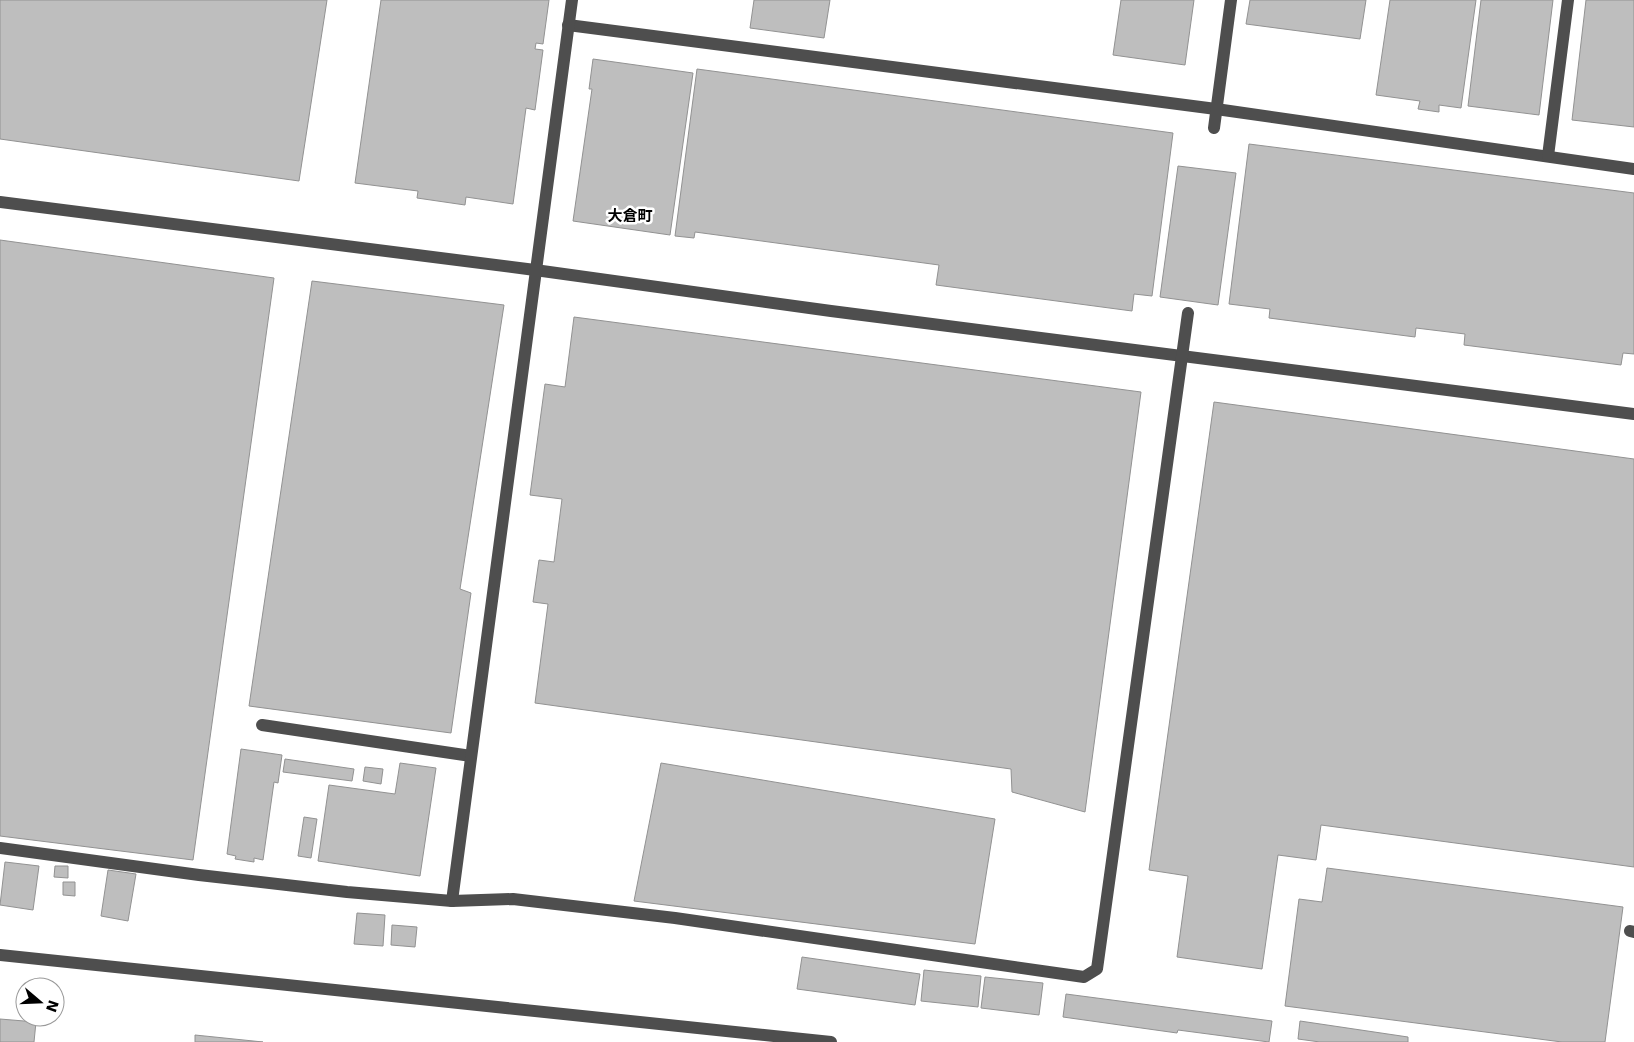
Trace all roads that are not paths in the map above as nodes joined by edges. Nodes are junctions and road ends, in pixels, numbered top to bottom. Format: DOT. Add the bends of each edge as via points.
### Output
graph roads {
  1 [pos="572,0"];
  2 [pos="1231,0"];
  3 [pos="1568,0"];
  4 [pos="568,25"];
  5 [pos="1216,109"];
  6 [pos="1214,128"];
  7 [pos="1548,156"];
  8 [pos="1634,169"];
  9 [pos="0,202"];
  10 [pos="535,270"];
  11 [pos="1188,314"];
  12 [pos="1183,356"];
  13 [pos="1634,414"];
  14 [pos="262,725"];
  15 [pos="471,756"];
  16 [pos="0,848"];
  17 [pos="452,901"];
  18 [pos="0,955"];
  19 [pos="831,1042"];
  1 -- 4 [label="street"];
  2 -- 5 [label="street"];
  3 -- 7 [label="street"];
  4 -- 5 [label="street"];
  4 -- 10 [label="street"];
  5 -- 6 [label="street"];
  5 -- 7 [label="street"];
  7 -- 8 [label="street"];
  9 -- 10 [label="street"];
  10 -- 12 [label="street"];
  10 -- 15 [label="street"];
  11 -- 12 [label="street"];
  12 -- 13 [label="street"];
  12 -- 17 [label="street" via="1097,969 1084,977 675,918 513,899"];
  14 -- 15 [label="street"];
  15 -- 17 [label="street"];
  16 -- 17 [label="street" via="198,875"];
  18 -- 19 [label="street"];
}
